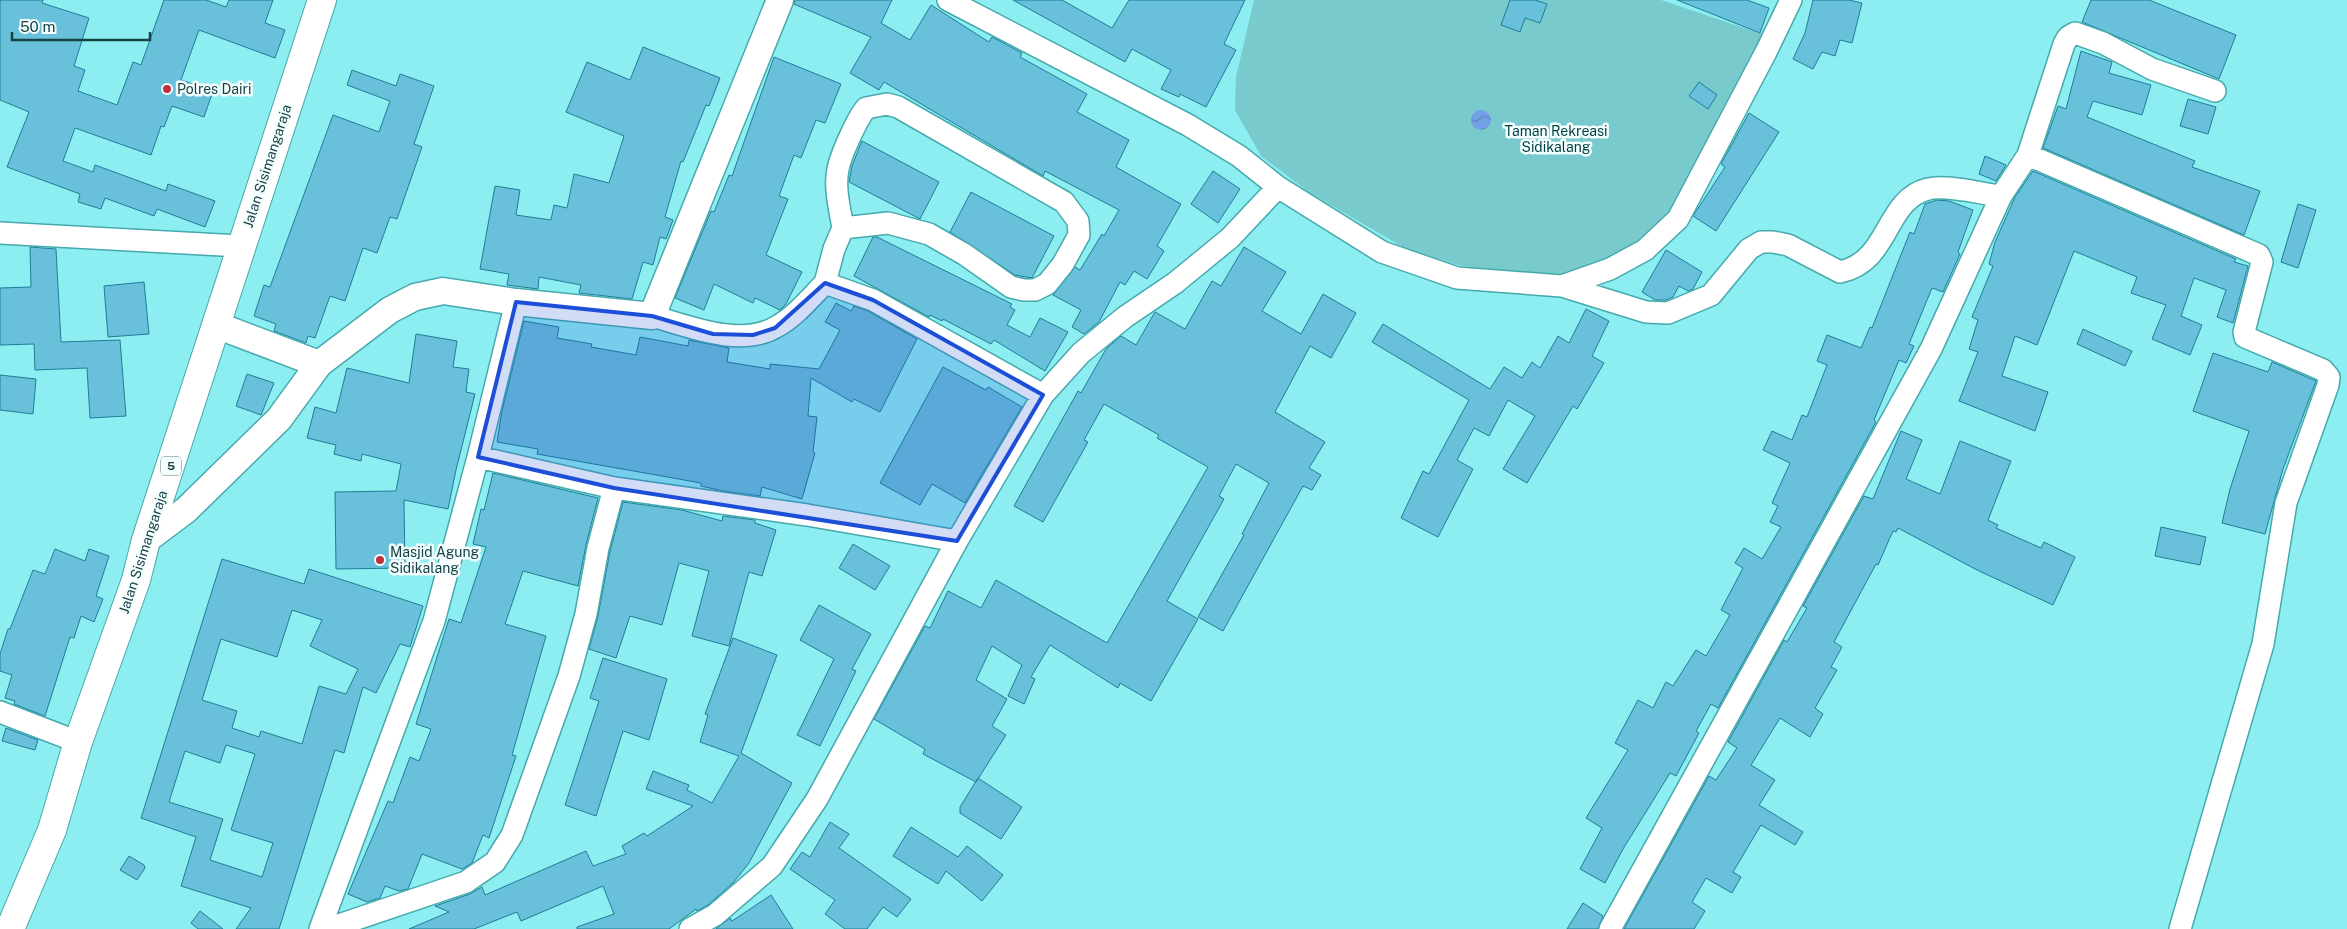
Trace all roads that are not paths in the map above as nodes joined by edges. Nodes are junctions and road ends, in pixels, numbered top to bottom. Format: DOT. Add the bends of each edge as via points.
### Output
graph roads {
  1 [pos="322,0"];
  2 [pos="780,0"];
  3 [pos="948,0"];
  4 [pos="1791,0"];
  5 [pos="2215,91"];
  6 [pos="2028,155"];
  7 [pos="1278,187"];
  8 [pos="2000,196"];
  9 [pos="843,228"];
  10 [pos="0,233"];
  11 [pos="240,246"];
  12 [pos="825,283"];
  13 [pos="1562,286"];
  14 [pos="516,302"];
  15 [pos="652,316"];
  16 [pos="216,325"];
  17 [pos="319,364"];
  18 [pos="1043,395"];
  19 [pos="478,457"];
  20 [pos="614,488"];
  21 [pos="146,540"];
  22 [pos="957,541"];
  23 [pos="0,712"];
  24 [pos="78,742"];
  25 [pos="10,929"];
  26 [pos="320,929"];
  27 [pos="327,929"];
  28 [pos="690,929"];
  29 [pos="1610,929"];
  30 [pos="2180,929"];
  1 -- 11 [label="highway, Jalan Sisimangaraja / 5"];
  2 -- 15 [label="street"];
  3 -- 7 [label="street" via="1188,125 1239,156"];
  4 -- 13 [label="street" via="1678,219 1644,250 1610,269"];
  5 -- 6 [label="street" via="2152,69 2103,43 2075,33 2064,44"];
  6 -- 8 [label="street"];
  6 -- 30 [label="street" via="2258,255 2262,262 2245,337 2323,370 2329,377 2286,503 2263,644"];
  7 -- 13 [label="street" via="1382,252 1457,278"];
  7 -- 18 [label="street" via="1230,238 1081,353"];
  8 -- 13 [label="street" via="1930,188 1915,194 1903,204 1870,257 1860,266 1840,272 1788,245 1761,242 1740,258 1711,295 1668,313 1646,312"];
  8 -- 29 [label="street" via="1931,349"];
  9 -- 9 [label="street" via="888,223 929,234 1011,287 1024,290 1035,290 1047,284 1063,264 1079,234 1078,221 1064,202 898,107 887,104 866,108 838,169"];
  9 -- 12 [label="street"];
  10 -- 11 [label="street"];
  11 -- 16 [label="highway, Jalan Sisimangaraja / 5"];
  12 -- 15 [label="street" via="775,328 753,335 713,334"];
  12 -- 18 [label="street" via="873,300"];
  14 -- 15 [label="street"];
  14 -- 17 [label="street" via="443,291 415,297 390,310"];
  14 -- 19 [label="street"];
  16 -- 17 [label="street"];
  16 -- 21 [label="highway, Jalan Sisimangaraja / 5"];
  17 -- 21 [label="street" via="279,418 251,447 186,510"];
  18 -- 22 [label="street"];
  19 -- 20 [label="street"];
  19 -- 26 [label="street" via="434,621"];
  20 -- 22 [label="street" via="807,515"];
  20 -- 27 [label="street" via="598,548 586,614 568,676 512,836 495,862 466,882"];
  21 -- 24 [label="highway, Jalan Sisimangaraja / 5" via="136,580"];
  22 -- 28 [label="street" via="818,799 772,866 715,915"];
  23 -- 24 [label="street"];
  24 -- 25 [label="highway, Jalan Sisimangaraja / 5" via="52,830"];
}
